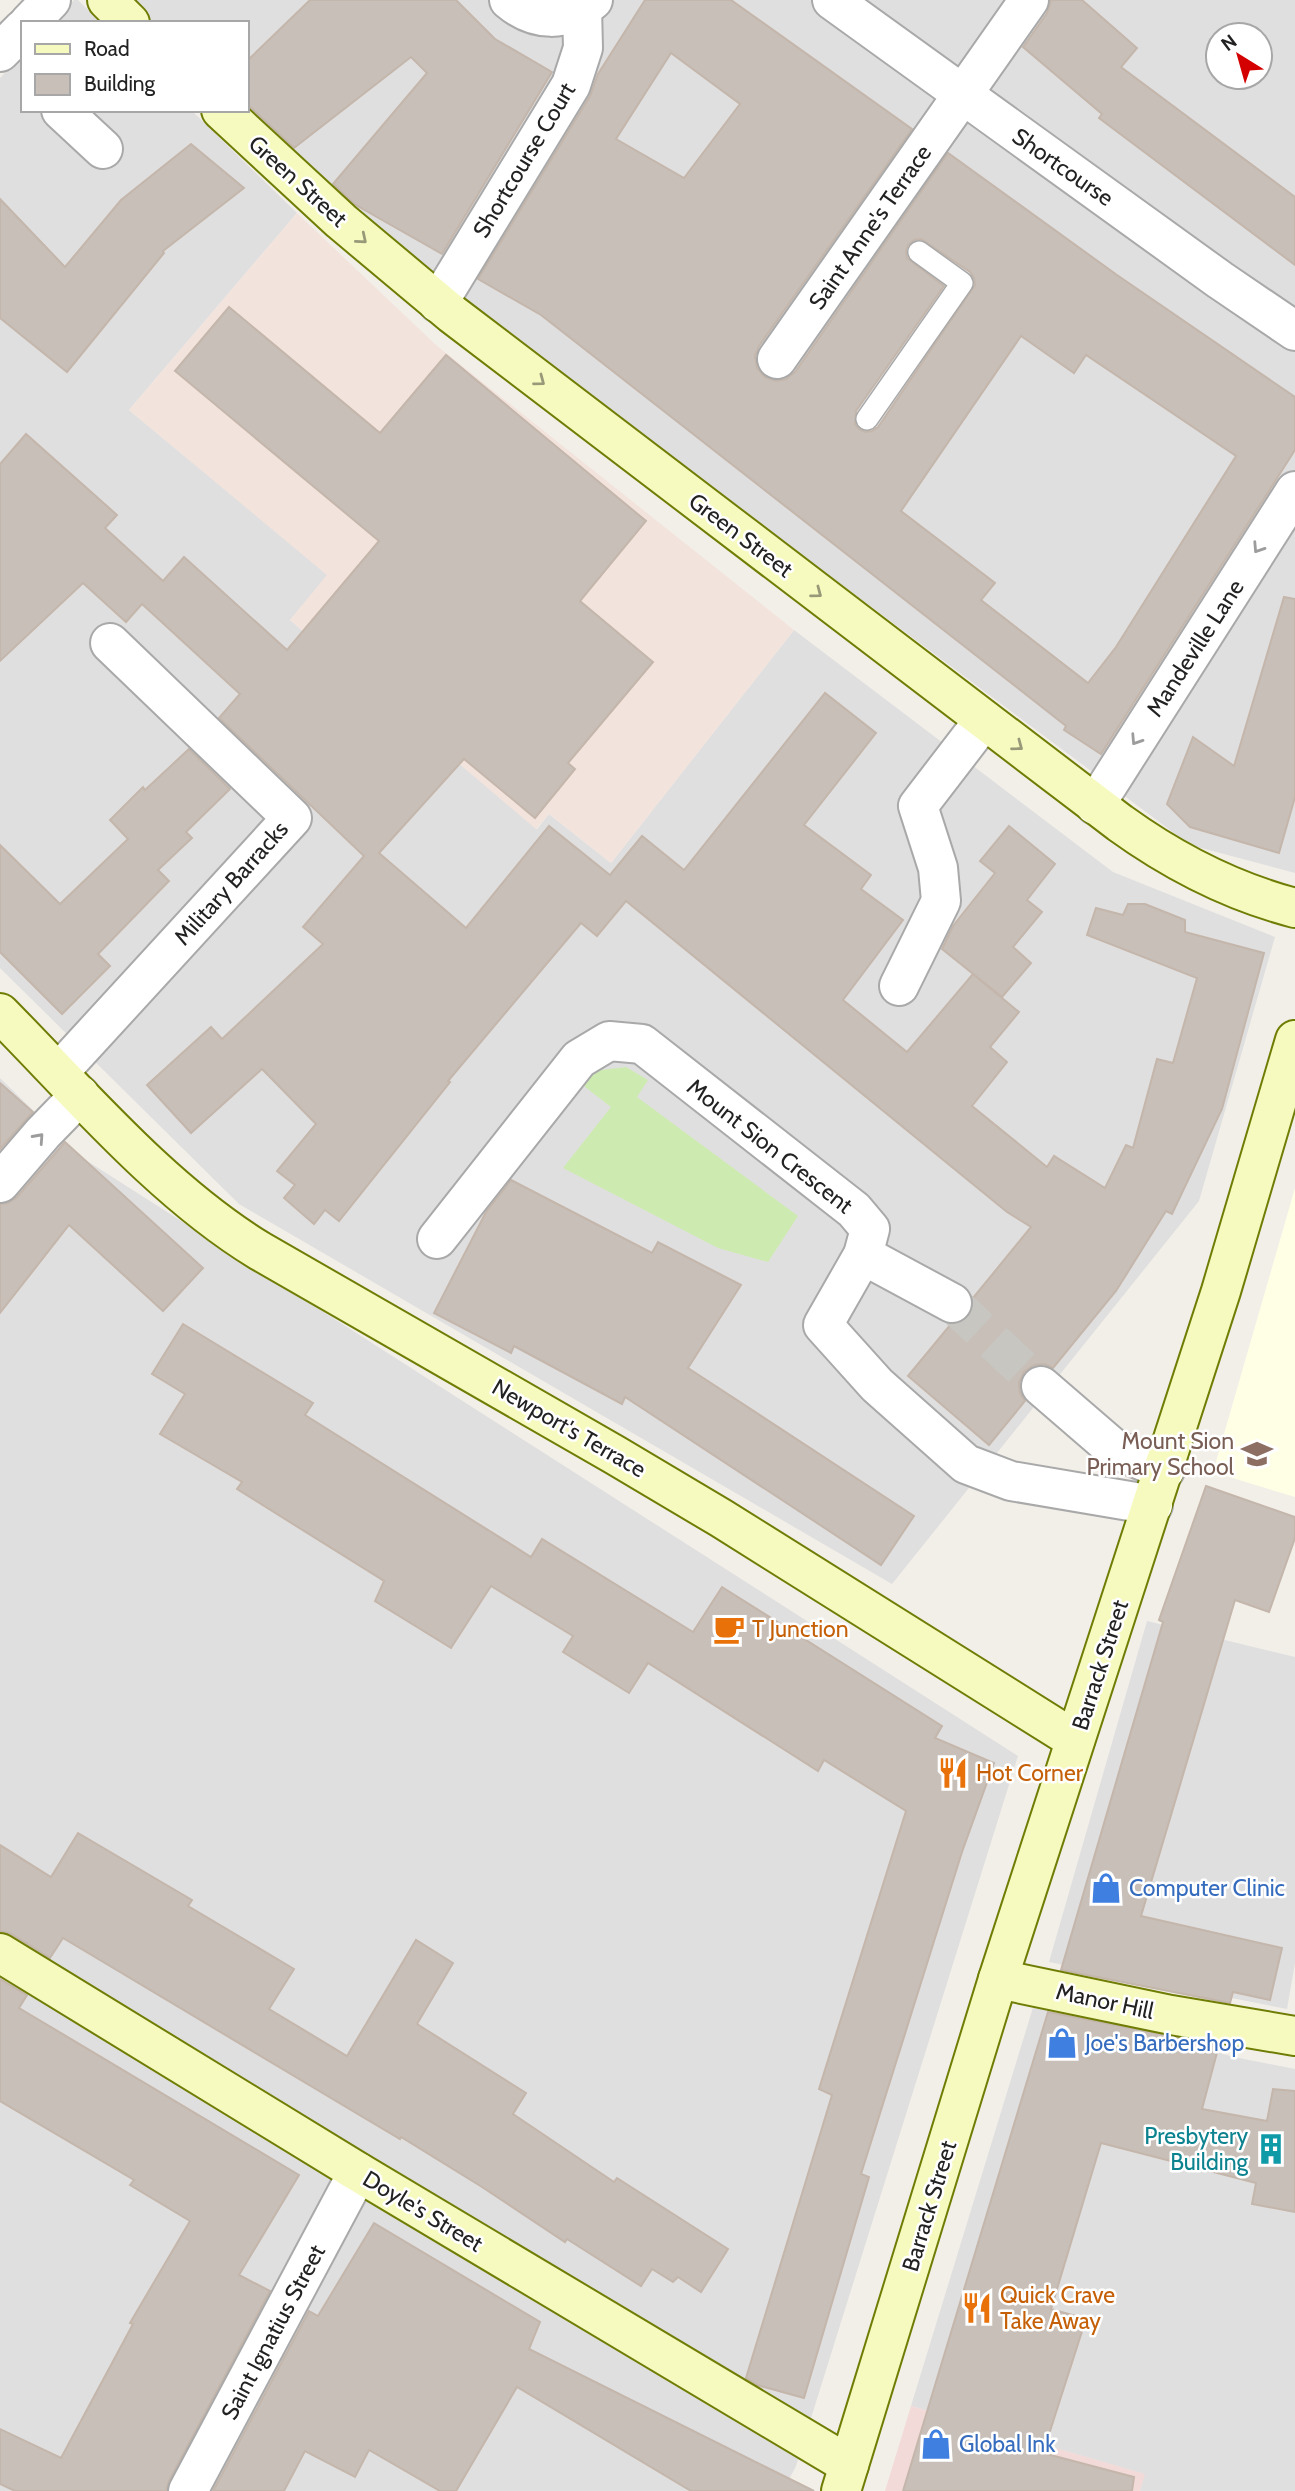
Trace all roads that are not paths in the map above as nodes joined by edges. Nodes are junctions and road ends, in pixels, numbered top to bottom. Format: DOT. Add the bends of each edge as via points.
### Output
graph roads {
  1 [pos="51,0"];
  2 [pos="107,0"];
  3 [pos="509,0"];
  4 [pos="832,0"];
  5 [pos="1029,0"];
  6 [pos="587,4"];
  7 [pos="31,21"];
  8 [pos="128,21"];
  9 [pos="21,31"];
  10 [pos="0,52"];
  11 [pos="21,72"];
  12 [pos="963,95"];
  13 [pos="63,112"];
  14 [pos="223,112"];
  15 [pos="103,149"];
  16 [pos="919,252"];
  17 [pos="438,303"];
  18 [pos="1295,331"];
  19 [pos="777,359"];
  20 [pos="867,419"];
  21 [pos="1295,491"];
  22 [pos="110,643"];
  23 [pos="984,720"];
  24 [pos="1095,805"];
  25 [pos="1295,908"];
  26 [pos="899,986"];
  27 [pos="0,1013"];
  28 [pos="1295,1040"];
  29 [pos="70,1084"];
  30 [pos="0,1183"];
  31 [pos="437,1239"];
  32 [pos="863,1255"];
  33 [pos="952,1303"];
  34 [pos="1041,1386"];
  35 [pos="1159,1487"];
  36 [pos="1075,1740"];
  37 [pos="0,1953"];
  38 [pos="998,1979"];
  39 [pos="1295,2036"];
  40 [pos="358,2172"];
  41 [pos="845,2478"];
  42 [pos="188,2491"];
  1 -- 7 [label="street"];
  2 -- 8 [label="street"];
  3 -- 6 [label="street" via="546,18 561,17"];
  4 -- 12 [label="street, Shortcourse"];
  5 -- 12 [label="street, Saint Anne's Terrace"];
  6 -- 17 [label="street, Shortcourse Court" via="583,48 571,85"];
  9 -- 10 [label="street"];
  10 -- 11 [label="street"];
  12 -- 18 [label="street, Shortcourse"];
  12 -- 19 [label="street, Saint Anne's Terrace"];
  13 -- 15 [label="street"];
  14 -- 17 [label="street, Green Street, one-way"];
  16 -- 20 [label="lane" via="962,283"];
  17 -- 23 [label="street, Green Street, one-way"];
  21 -- 24 [label="street, Mandeville Lane, one-way"];
  22 -- 29 [label="street, Military Barracks" via="292,818"];
  23 -- 24 [label="street, Green Street, one-way"];
  23 -- 26 [label="street" via="918,806 938,868 940,901"];
  24 -- 25 [label="street, Green Street" via="1189,869"];
  27 -- 29 [label="street, Newport's Terrace"];
  28 -- 35 [label="street, Barrack Street"];
  30 -- 29 [label="street, one-way" via="43,1133"];
  29 -- 36 [label="street, Newport's Terrace" via="173,1186 242,1241 686,1497"];
  31 -- 32 [label="street, Mount Sion Crescent" via="579,1059 609,1041 642,1044 854,1210 870,1229"];
  32 -- 33 [label="street"];
  32 -- 35 [label="street, Mount Sion Crescent" via="823,1325 877,1385 966,1464 1011,1481"];
  34 -- 35 [label="street"];
  35 -- 36 [label="street, Barrack Street"];
  36 -- 38 [label="street, Barrack Street"];
  37 -- 40 [label="street, Doyle's Street"];
  38 -- 39 [label="street, Manor Hill"];
  38 -- 41 [label="street, Barrack Street"];
  40 -- 41 [label="street, Doyle's Street"];
  40 -- 42 [label="street, Saint Ignatius Street"];
}
